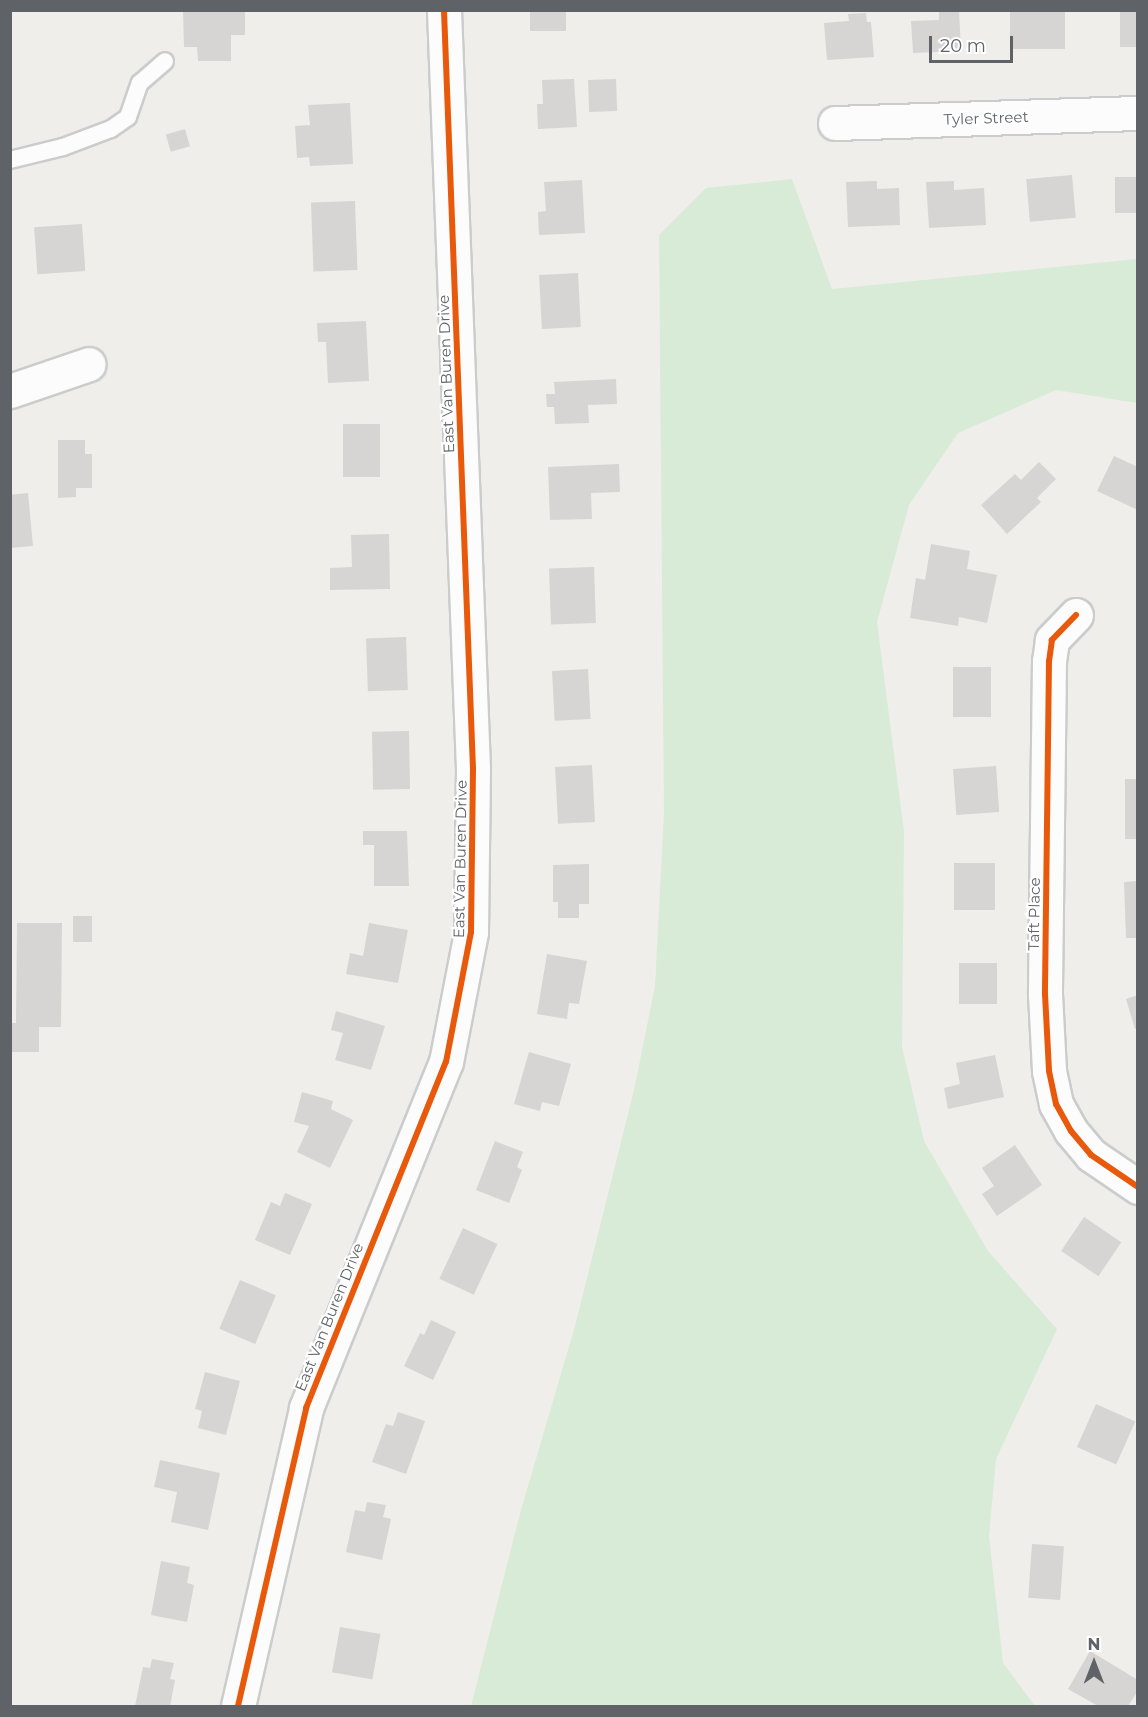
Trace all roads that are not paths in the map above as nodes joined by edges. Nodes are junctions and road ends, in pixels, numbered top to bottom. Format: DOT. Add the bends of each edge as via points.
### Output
graph roads {
  1 [pos="444,10"];
  2 [pos="165,61"];
  3 [pos="1137,113"];
  4 [pos="835,123"];
  5 [pos="10,160"];
  6 [pos="89,364"];
  7 [pos="10,391"];
  8 [pos="1076,615"];
  9 [pos="1137,1187"];
  10 [pos="238,1707"];
  1 -- 10 [label="street, East Van Buren Drive" via="473,768 471,932 446,1062 306,1408"];
  2 -- 5 [label="lane" via="140,83 128,117 111,129 63,147"];
  3 -- 4 [label="street, Tyler Street"];
  6 -- 7 [label="street"];
  8 -- 9 [label="street, Taft Place" via="1052,640 1049,661 1045,994 1049,1071 1056,1104 1071,1131 1091,1155"];
}
